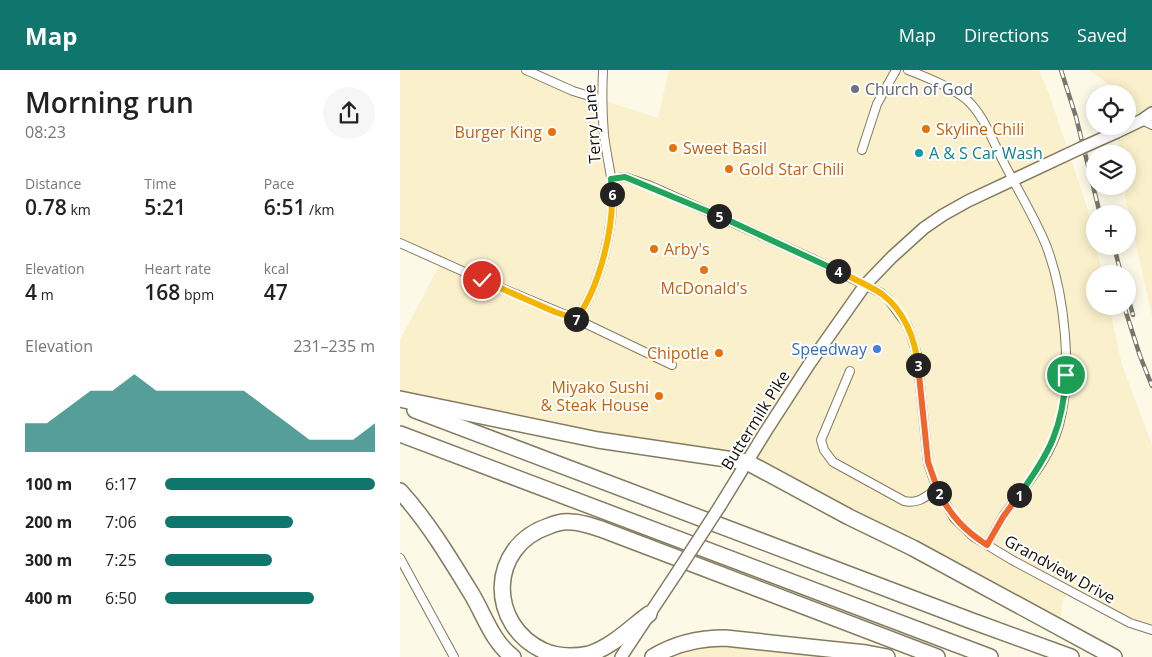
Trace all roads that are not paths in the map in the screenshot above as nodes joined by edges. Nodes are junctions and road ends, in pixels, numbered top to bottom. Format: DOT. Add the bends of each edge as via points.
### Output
graph roads {
  1 [pos="526,70"];
  2 [pos="603,70"];
  3 [pos="896,70"];
  4 [pos="908,70"];
  5 [pos="602,100"];
  6 [pos="1152,113"];
  7 [pos="1147,123"];
  8 [pos="862,150"];
  9 [pos="611,179"];
  10 [pos="1012,180"];
  11 [pos="400,243"];
  12 [pos="864,285"];
  13 [pos="576,319"];
  14 [pos="672,365"];
  15 [pos="850,371"];
  16 [pos="400,399"];
  17 [pos="400,404"];
  18 [pos="400,434"];
  19 [pos="747,462"];
  20 [pos="937,489"];
  21 [pos="400,491"];
  22 [pos="987,545"];
  23 [pos="400,558"];
  24 [pos="649,614"];
  25 [pos="1152,630"];
  26 [pos="454,657"];
  27 [pos="513,657"];
  28 [pos="621,657"];
  29 [pos="652,657"];
  30 [pos="887,657"];
  31 [pos="937,657"];
  32 [pos="990,657"];
  33 [pos="1072,657"];
  34 [pos="1114,657"];
  1 -- 5 [label="street"];
  2 -- 5 [label="street, Terry Lane"];
  3 -- 8 [label="street" via="877,104"];
  4 -- 10 [label="street" via="966,100 988,129"];
  5 -- 9 [label="street, Terry Lane"];
  6 -- 7 [label="main road, Buttermilk Pike"];
  7 -- 10 [label="main road, Buttermilk Pike, bridge" via="1051,160"];
  9 -- 12 [label="street, Grandview Drive" via="625,177 651,186"];
  9 -- 13 [label="street, Terry Lane" via="609,231 603,257 583,310"];
  10 -- 12 [label="main road, Buttermilk Pike" via="943,214"];
  10 -- 22 [label="street" via="1037,224 1051,260 1065,332 1066,385 1058,428 1048,450"];
  11 -- 13 [label="street"];
  12 -- 19 [label="main road, Buttermilk Pike"];
  12 -- 20 [label="street, Grandview Drive" via="888,299 912,335 928,462"];
  13 -- 14 [label="street"];
  15 -- 20 [label="street" via="821,440 829,458 904,501 922,500"];
  16 -- 19 [label="highway" via="598,440"];
  17 -- 33 [label="highway"];
  18 -- 32 [label="highway"];
  19 -- 24 [label="main road, Buttermilk Pike, bridge"];
  19 -- 34 [label="highway"];
  20 -- 22 [label="street, Grandview Drive" via="958,523"];
  21 -- 27 [label="highway" via="430,527 499,642"];
  22 -- 25 [label="street, Grandview Drive" via="1130,623"];
  23 -- 26 [label="street"];
  24 -- 28 [label="main road, Buttermilk Pike"];
  24 -- 31 [label="highway" via="601,649 579,656 553,654 532,646 516,629 503,602 502,585 509,558 527,536 538,529 556,523 578,522"];
  29 -- 30 [label="highway" via="685,643 708,638"];
}
